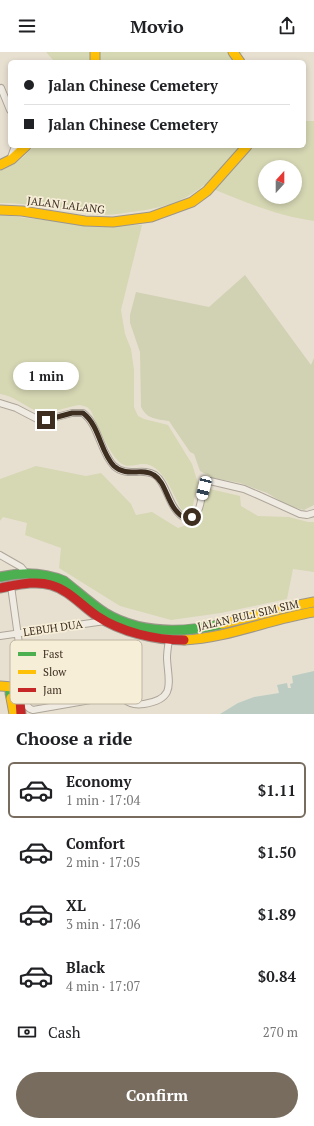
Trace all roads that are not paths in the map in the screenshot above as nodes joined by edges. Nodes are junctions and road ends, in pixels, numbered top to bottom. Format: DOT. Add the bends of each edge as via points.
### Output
graph roads {
  1 [pos="1,88"];
  2 [pos="8,105"];
  3 [pos="13,148"];
  4 [pos="24,148"];
  5 [pos="245,148"];
  6 [pos="10,160"];
  7 [pos="0,165"];
  8 [pos="0,210"];
  9 [pos="0,403"];
  10 [pos="314,513"];
  11 [pos="0,555"];
  12 [pos="26,573"];
  13 [pos="15,574"];
  14 [pos="0,577"];
  15 [pos="11,586"];
  16 [pos="0,588"];
  17 [pos="314,602"];
  18 [pos="314,612"];
  19 [pos="105,621"];
  20 [pos="18,633"];
  21 [pos="0,636"];
  22 [pos="19,640"];
  23 [pos="169,640"];
  24 [pos="0,686"];
  25 [pos="10,691"];
  26 [pos="14,704"];
  27 [pos="18,704"];
  28 [pos="25,704"];
  29 [pos="68,704"];
  30 [pos="134,704"];
  31 [pos="14,714"];
  32 [pos="21,714"];
  1 -- 2 [label="street"];
  3 -- 6 [label="street"];
  4 -- 6 [label="main road"];
  5 -- 8 [label="main road, JALAN LALANG" via="207,191 192,202 151,217 113,222 85,221"];
  6 -- 7 [label="main road"];
  9 -- 10 [label="street" via="41,421 72,413 85,415 115,466 125,472 149,472 156,475 169,500 183,517 192,517 197,512 205,485 210,481 249,492 300,514"];
  11 -- 12 [label="street" via="21,567"];
  12 -- 13 [label="main road, JALAN BULI SIM SIM"];
  12 -- 17 [label="main road, JALAN BULI SIM SIM" via="57,578 111,616 158,631 198,629"];
  13 -- 14 [label="main road, JALAN BULI SIM SIM"];
  13 -- 15 [label="main road"];
  15 -- 16 [label="main road, JALAN BULI SIM SIM"];
  15 -- 19 [label="main road, JALAN BULI SIM SIM" via="37,582 52,585"];
  15 -- 20 [label="street"];
  18 -- 23 [label="main road, JALAN BULI SIM SIM" via="203,639"];
  19 -- 20 [label="street, LEBUH DUA"];
  19 -- 23 [label="main road, JALAN BULI SIM SIM" via="128,631"];
  20 -- 21 [label="street, LEBUH DUA"];
  20 -- 22 [label="street"];
  23 -- 30 [label="street" via="169,686 166,693 155,701"];
  24 -- 25 [label="main road"];
  26 -- 31 [label="main road"];
  27 -- 32 [label="main road"];
  28 -- 29 [label="street" via="30,710"];
}
